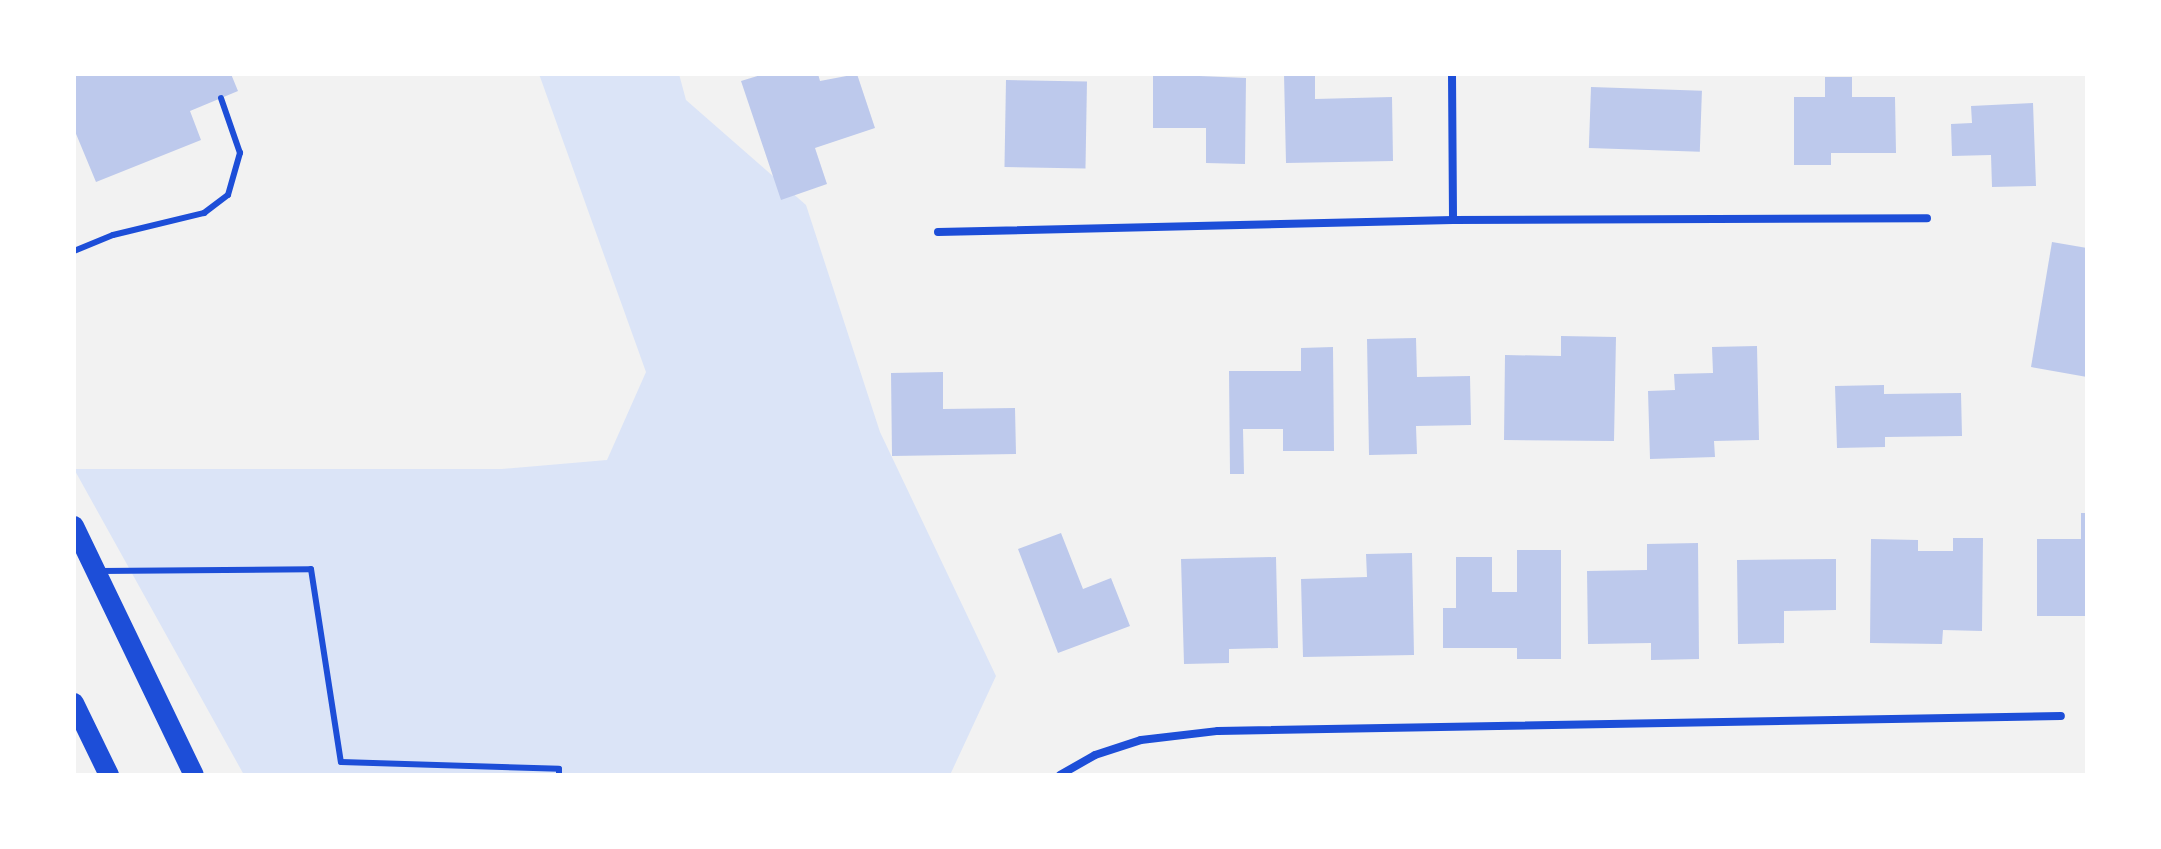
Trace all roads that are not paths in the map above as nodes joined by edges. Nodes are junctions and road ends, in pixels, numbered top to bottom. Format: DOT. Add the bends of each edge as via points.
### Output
graph roads {
  1 [pos="1452,74"];
  2 [pos="221,98"];
  3 [pos="1927,218"];
  4 [pos="1453,220"];
  5 [pos="938,232"];
  6 [pos="74,251"];
  7 [pos="74,526"];
  8 [pos="96,571"];
  9 [pos="74,703"];
  10 [pos="2061,716"];
  11 [pos="109,775"];
  12 [pos="194,775"];
  13 [pos="559,775"];
  14 [pos="1060,775"];
  1 -- 4 [label="street"];
  2 -- 6 [label="lane" via="240,153 228,195 204,213 113,235"];
  3 -- 4 [label="street"];
  4 -- 5 [label="street"];
  7 -- 8 [label="main road"];
  8 -- 12 [label="main road"];
  8 -- 13 [label="lane" via="311,569 341,762 559,769"];
  9 -- 11 [label="main road"];
  10 -- 14 [label="street" via="1218,731 1141,740 1095,755"];
}
